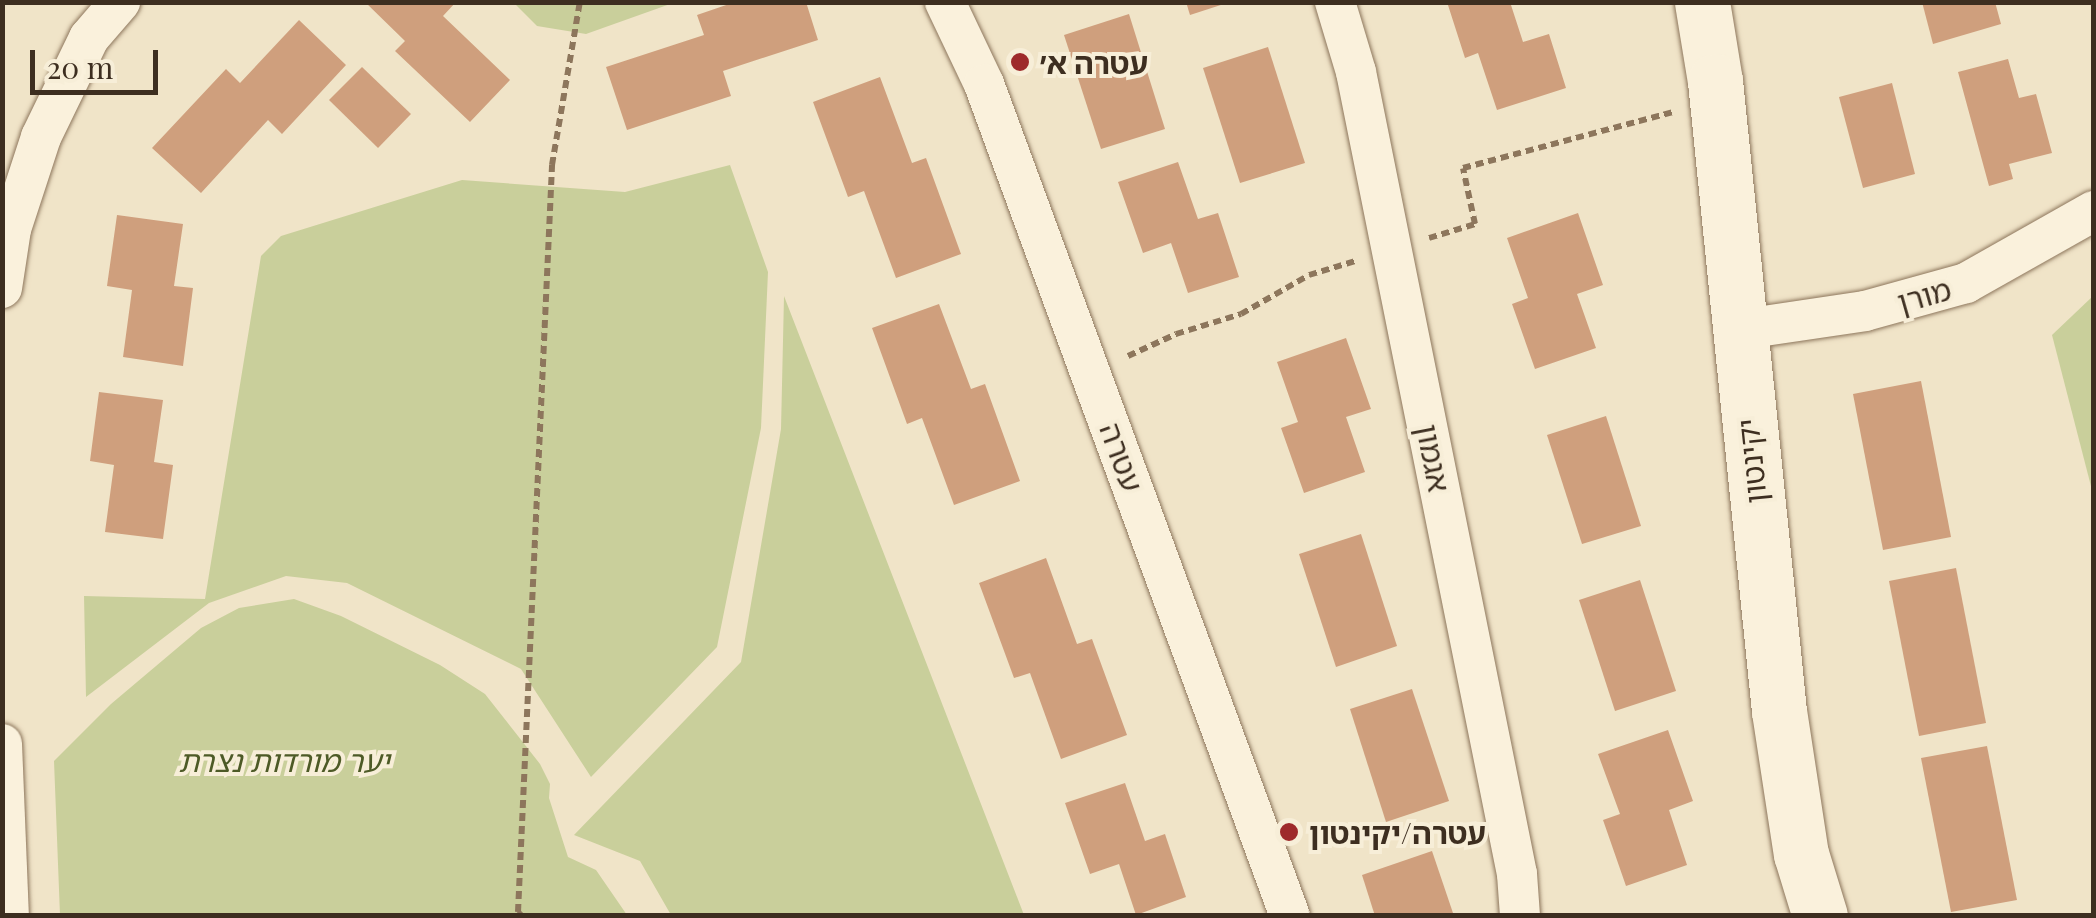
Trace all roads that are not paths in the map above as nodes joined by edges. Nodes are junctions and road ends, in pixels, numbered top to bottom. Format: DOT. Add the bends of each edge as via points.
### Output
graph roads {
  1 [pos="120,2"];
  2 [pos="945,2"];
  3 [pos="1335,2"];
  4 [pos="1702,2"];
  5 [pos="2094,211"];
  6 [pos="2,288"];
  7 [pos="1737,330"];
  8 [pos="2,744"];
  9 [pos="9,916"];
  10 [pos="1290,916"];
  11 [pos="1520,916"];
  12 [pos="1820,916"];
  1 -- 6 [label="street" via="89,38 42,136 11,229"];
  2 -- 10 [label="street, עטרה" via="984,84"];
  3 -- 11 [label="street, אגמון" via="1356,72"];
  4 -- 7 [label="street, יקינטון"];
  5 -- 7 [label="street, מורן" via="1966,283 1865,311"];
  7 -- 12 [label="street, יקינטון" via="1779,710 1801,854"];
  8 -- 9 [label="street"];
}
